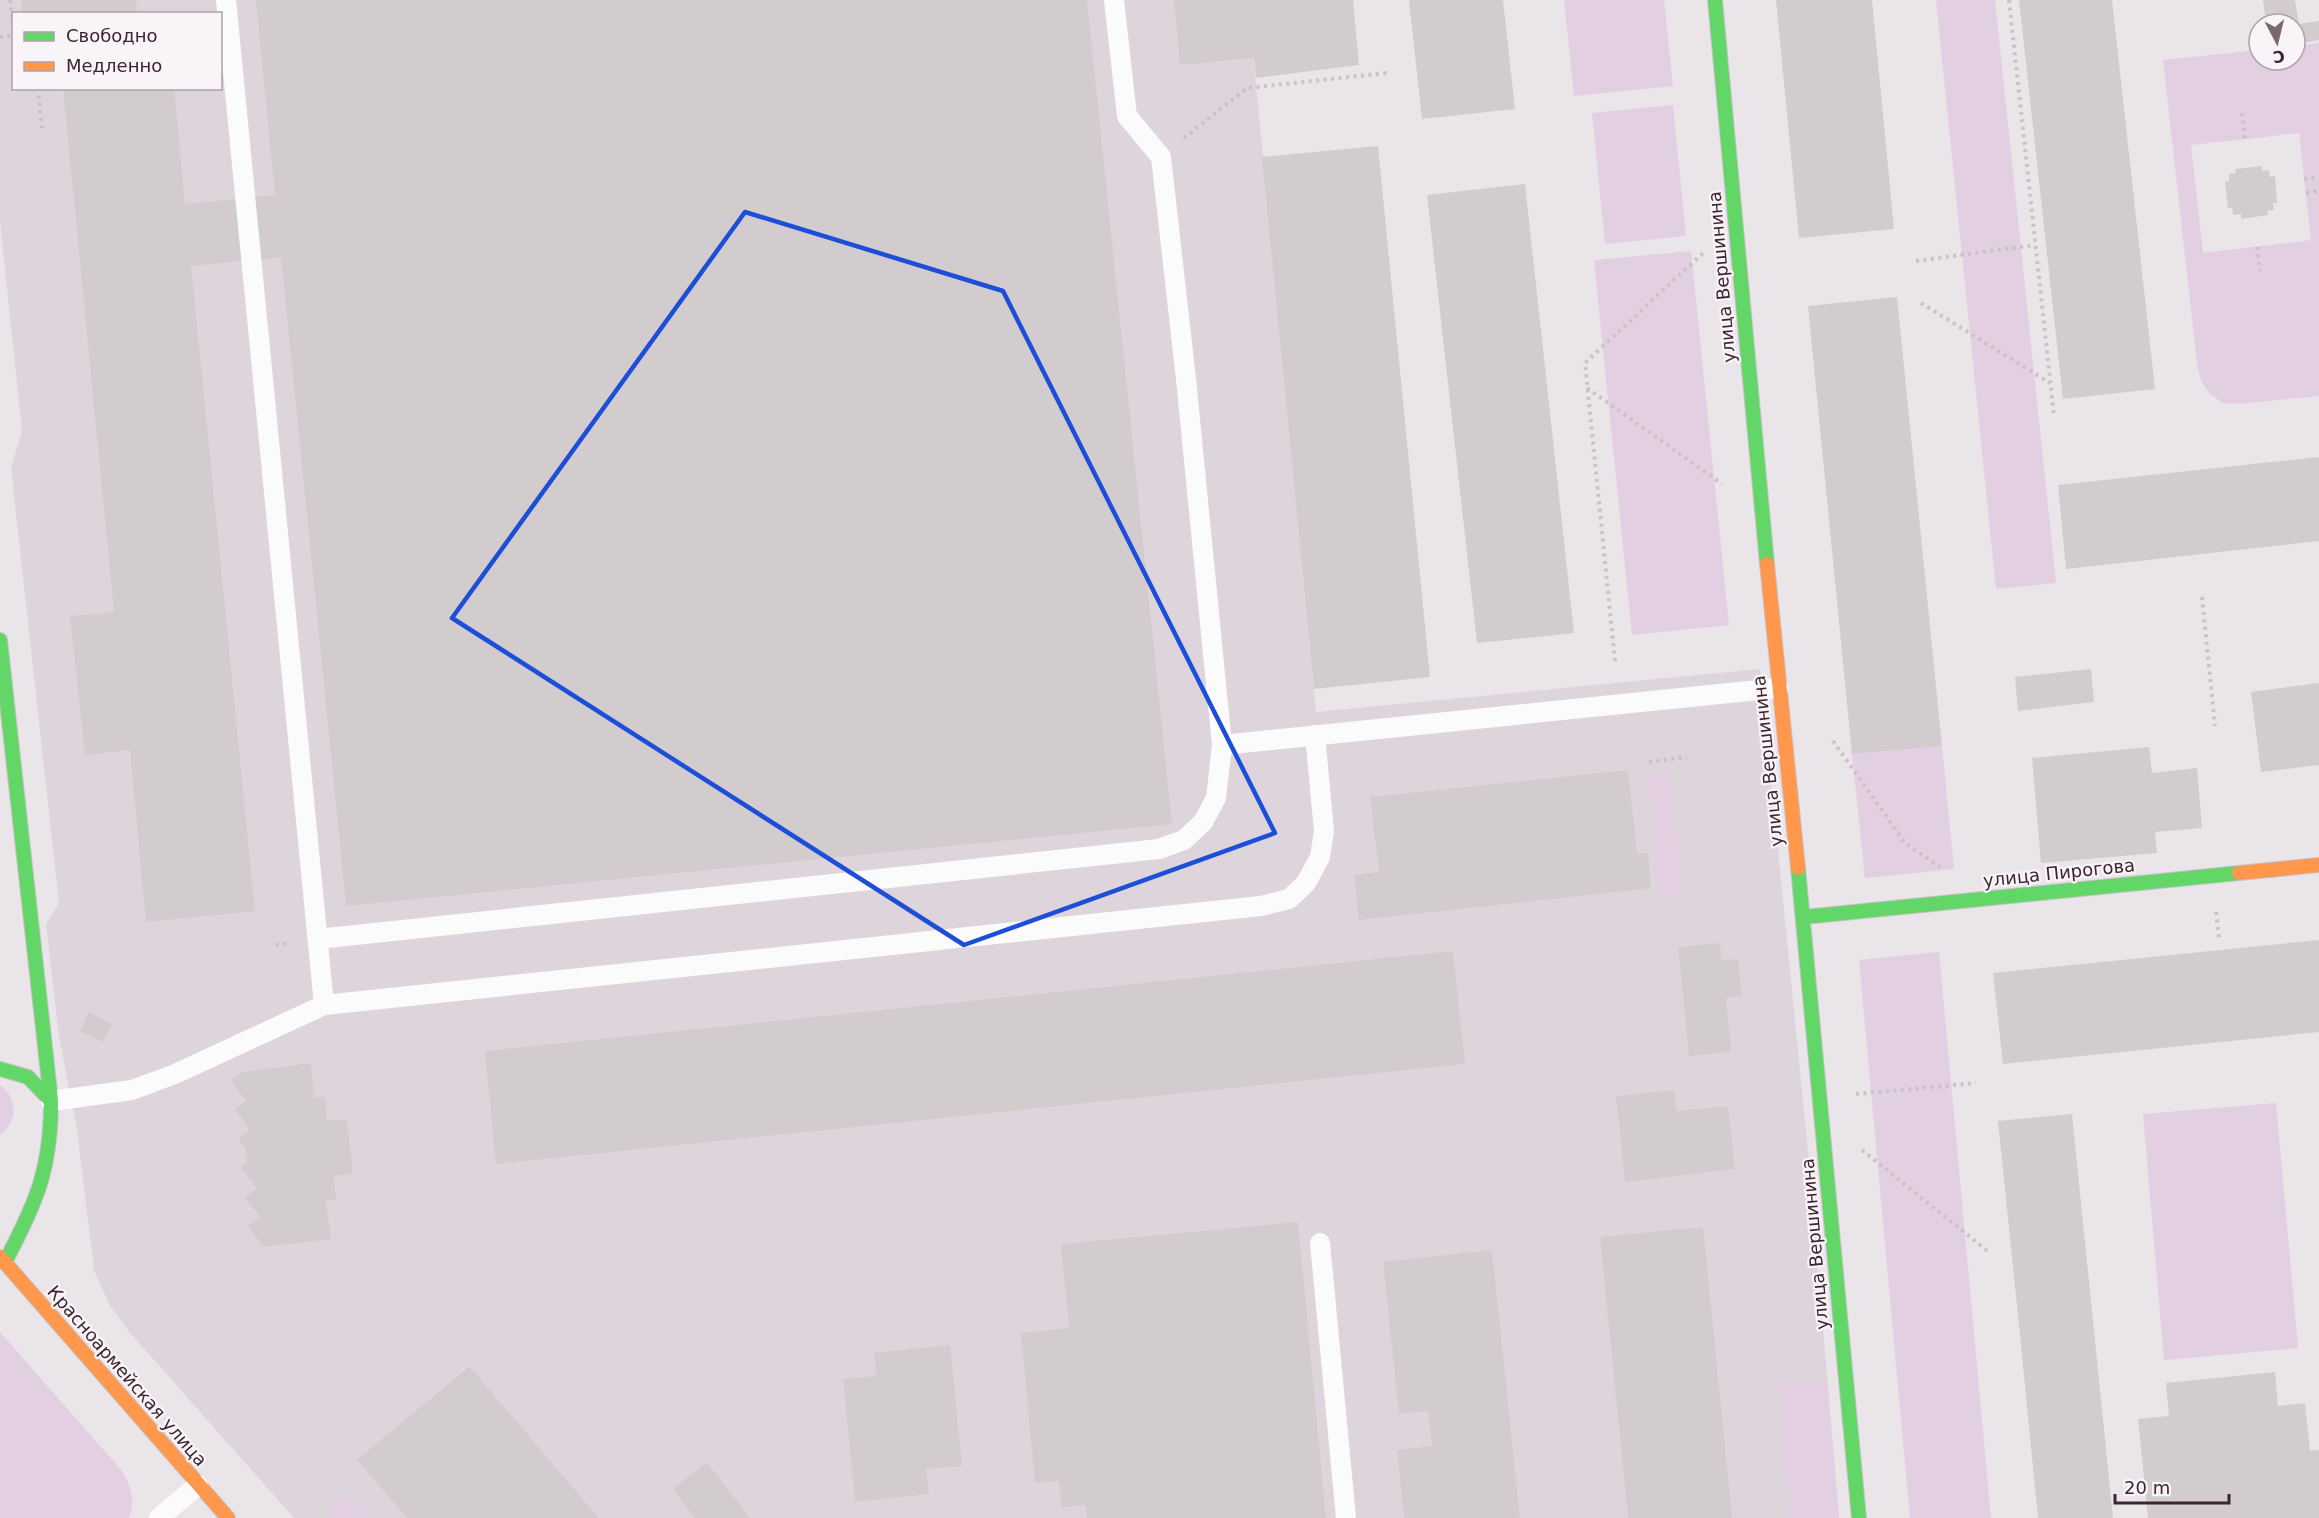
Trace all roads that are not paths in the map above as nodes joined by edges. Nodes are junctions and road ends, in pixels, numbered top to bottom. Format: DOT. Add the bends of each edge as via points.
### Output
graph roads {
  1 [pos="226,0"];
  2 [pos="1114,0"];
  3 [pos="1715,0"];
  4 [pos="0,640"];
  5 [pos="1778,688"];
  6 [pos="1315,735"];
  7 [pos="1222,745"];
  8 [pos="2319,865"];
  9 [pos="1804,917"];
  10 [pos="318,939"];
  11 [pos="324,1005"];
  12 [pos="0,1069"];
  13 [pos="51,1101"];
  14 [pos="1320,1243"];
  15 [pos="2,1260"];
  16 [pos="198,1485"];
  17 [pos="159,1518"];
  18 [pos="228,1518"];
  19 [pos="1346,1518"];
  20 [pos="1859,1518"];
  1 -- 10 [label="lane"];
  2 -- 7 [label="lane" via="1127,116 1161,157"];
  3 -- 5 [label="street, улица Вершинина"];
  4 -- 13 [label="street"];
  5 -- 6 [label="lane"];
  5 -- 9 [label="street, улица Вершинина"];
  6 -- 7 [label="lane"];
  6 -- 11 [label="lane" via="1324,831 1320,857 1306,883 1288,899 1261,906"];
  7 -- 10 [label="lane" via="1216,798 1203,822 1184,840 1159,849"];
  8 -- 9 [label="street, улица Пирогова"];
  9 -- 20 [label="street, улица Вершинина"];
  10 -- 11 [label="lane"];
  11 -- 13 [label="lane" via="132,1090"];
  12 -- 13 [label="street" via="28,1077"];
  13 -- 15 [label="street" via="48,1167 38,1197"];
  14 -- 19 [label="lane"];
  15 -- 16 [label="street, Красноармейская улица"];
  16 -- 17 [label="lane"];
  16 -- 18 [label="street, Красноармейская улица"];
}
